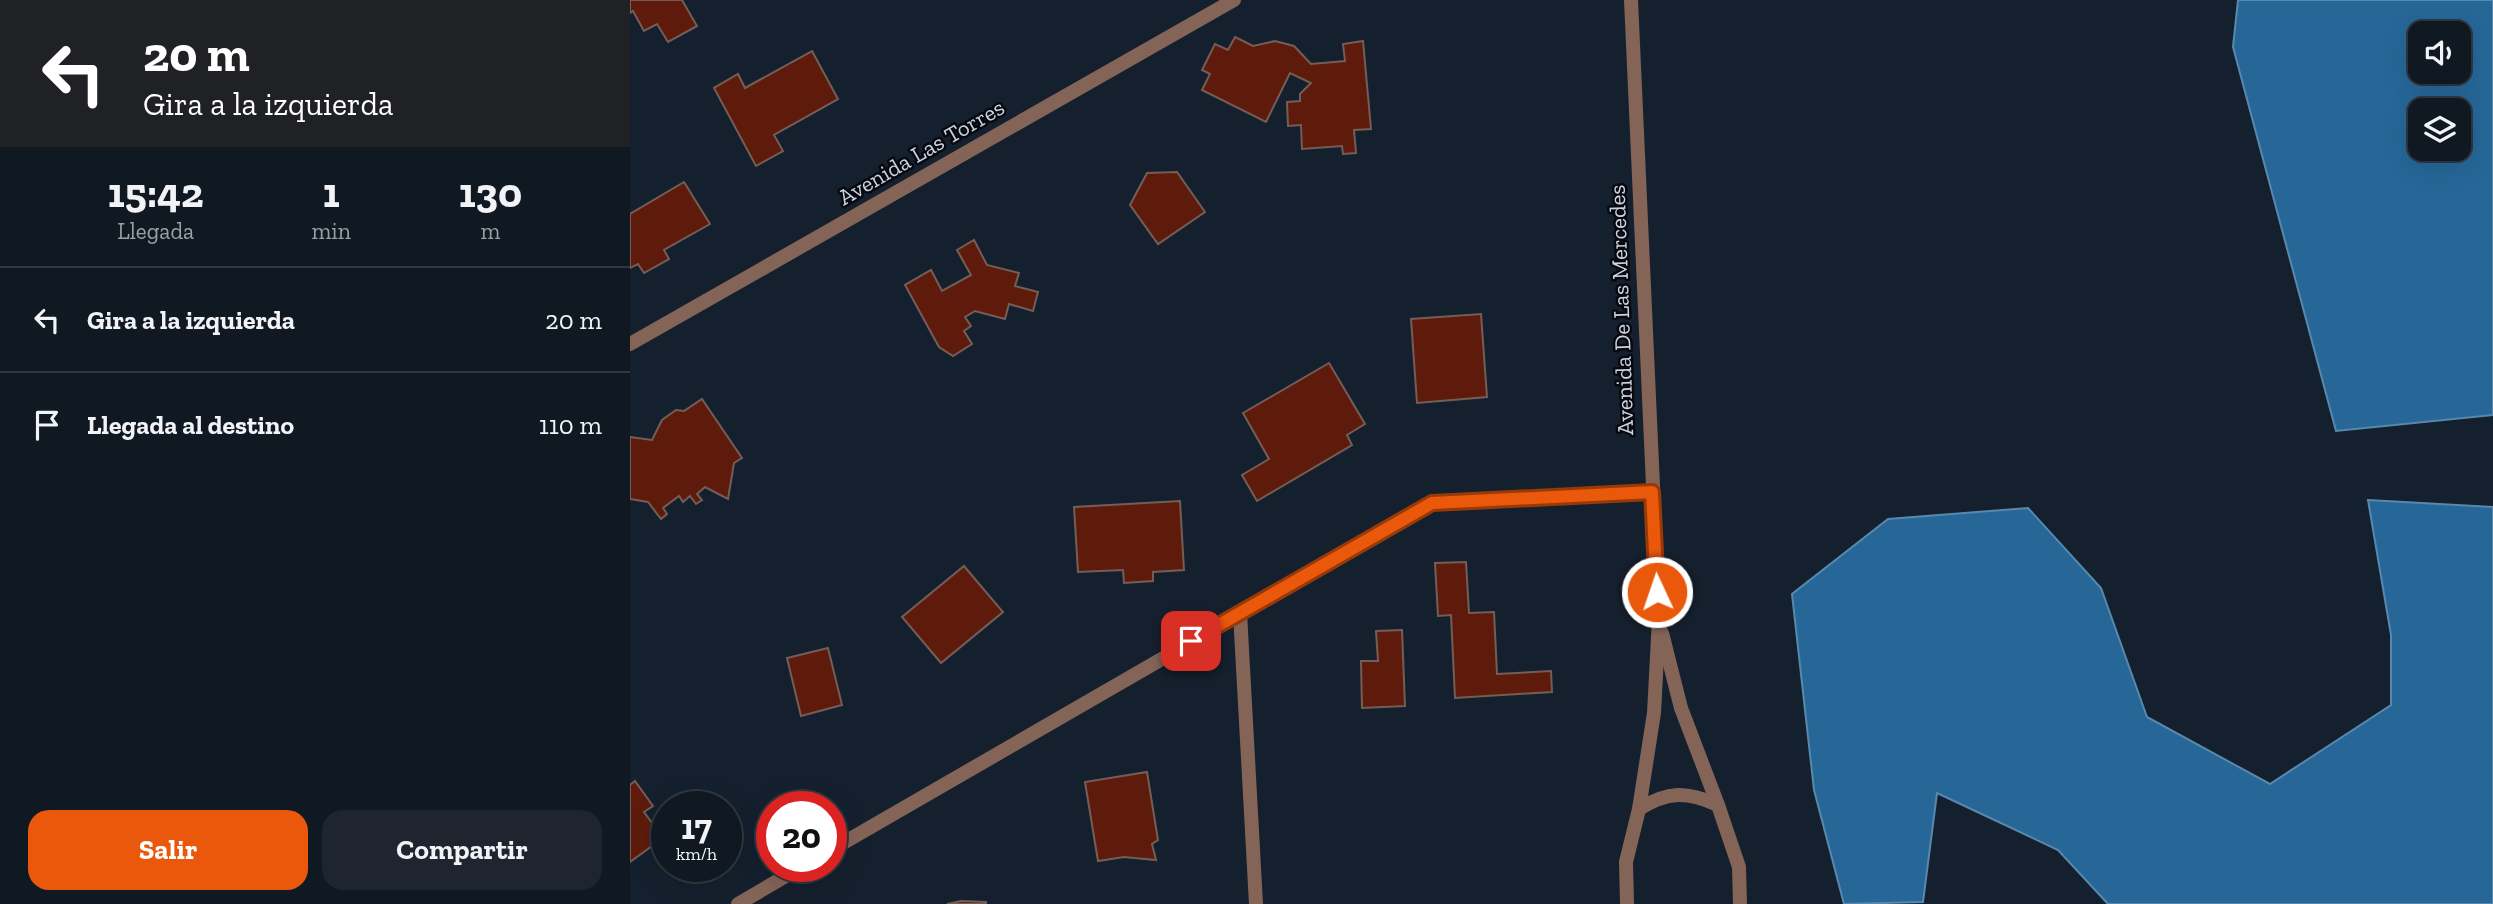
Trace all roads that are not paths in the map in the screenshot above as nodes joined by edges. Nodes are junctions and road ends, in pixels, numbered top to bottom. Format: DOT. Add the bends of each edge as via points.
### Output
graph roads {
  1 [pos="1234,0"];
  2 [pos="1631,0"];
  3 [pos="630,344"];
  4 [pos="1652,492"];
  5 [pos="1240,613"];
  6 [pos="1659,618"];
  7 [pos="1718,805"];
  8 [pos="1639,809"];
  9 [pos="847,841"];
  10 [pos="776,882"];
  11 [pos="738,904"];
  12 [pos="1256,904"];
  13 [pos="1627,904"];
  14 [pos="1740,904"];
  1 -- 3 [label="lane, Avenida Las Torres"];
  2 -- 4 [label="lane, Avenida De Las Mercedes"];
  4 -- 5 [label="lane" via="1432,503"];
  4 -- 6 [label="lane, Avenida De Las Mercedes"];
  5 -- 9 [label="lane"];
  5 -- 12 [label="lane"];
  6 -- 7 [label="lane, Avenida De Las Mercedes" via="1681,708"];
  6 -- 8 [label="lane, Avenida De Las Mercedes" via="1654,713"];
  7 -- 8 [label="lane" via="1699,796 1678,794"];
  7 -- 14 [label="lane, Avenida De Las Mercedes" via="1739,867"];
  8 -- 13 [label="lane, Avenida De Las Mercedes" via="1626,862"];
  10 -- 11 [label="lane"];
}
